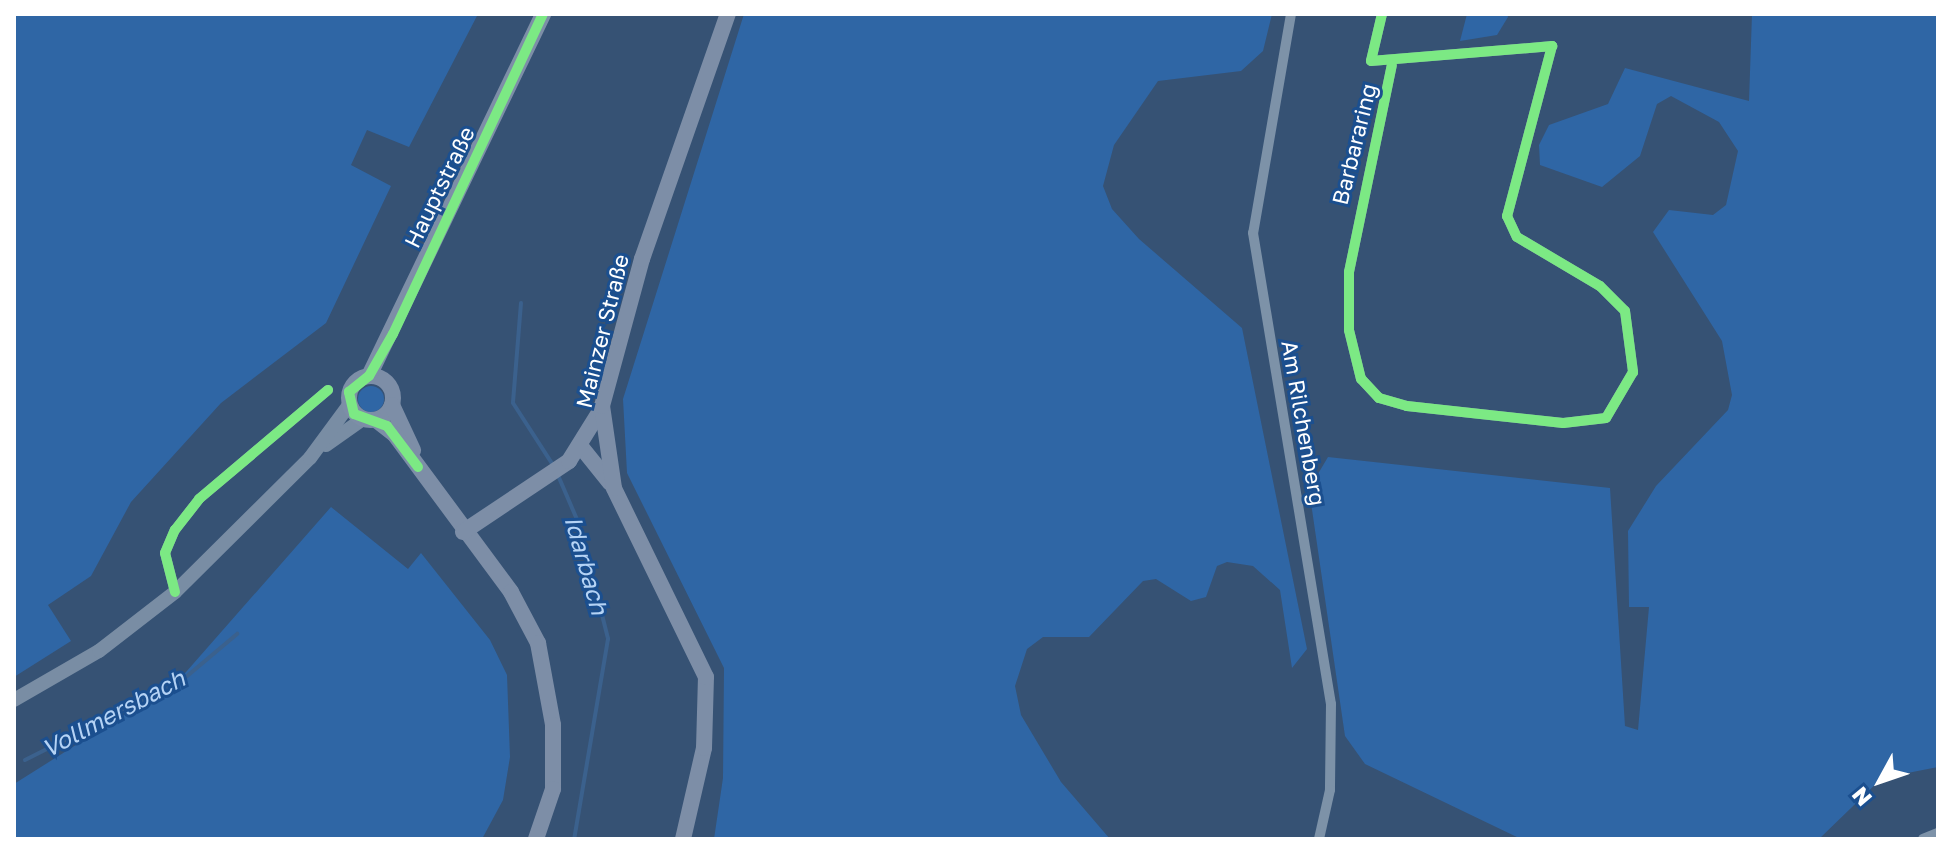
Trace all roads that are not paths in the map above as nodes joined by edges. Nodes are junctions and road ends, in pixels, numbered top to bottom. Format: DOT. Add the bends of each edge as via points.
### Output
graph roads {
  1 [pos="543,14"];
  2 [pos="728,14"];
  3 [pos="1291,14"];
  4 [pos="1382,14"];
  5 [pos="1392,65"];
  6 [pos="393,334"];
  7 [pos="369,376"];
  8 [pos="389,385"];
  9 [pos="328,390"];
  10 [pos="349,405"];
  11 [pos="392,405"];
  12 [pos="602,406"];
  13 [pos="369,420"];
  14 [pos="582,448"];
  15 [pos="310,458"];
  16 [pos="418,467"];
  17 [pos="614,488"];
  18 [pos="463,532"];
  19 [pos="175,592"];
  20 [pos="14,700"];
  21 [pos="1938,833"];
  22 [pos="536,839"];
  23 [pos="683,839"];
  24 [pos="1319,839"];
  25 [pos="1923,839"];
  1 -- 6 [label="main road, Hauptstraße"];
  2 -- 12 [label="main road, Mainzer Straße" via="642,259"];
  3 -- 24 [label="street, Am Rilchenberg" via="1253,233 1331,704 1330,790"];
  4 -- 5 [label="street" via="1371,61"];
  5 -- 5 [label="street, Barbararing" via="1486,47 1552,46 1507,193 1508,221 1517,237 1600,286 1625,311 1634,349 1626,392 1600,421 1563,423 1390,402 1361,379 1349,330 1349,272"];
  6 -- 7 [label="main road, Hauptstraße"];
  6 -- 8 [label="main road, Hauptstraße"];
  7 -- 8 [label="main road"];
  7 -- 10 [label="main road" via="352,386"];
  8 -- 11 [label="main road"];
  9 -- 19 [label="street" via="199,499 165,553"];
  10 -- 13 [label="main road"];
  10 -- 15 [label="main road"];
  11 -- 13 [label="main road"];
  11 -- 16 [label="main road"];
  12 -- 14 [label="main road"];
  12 -- 17 [label="main road, Mainzer Straße"];
  13 -- 15 [label="main road"];
  13 -- 16 [label="main road"];
  14 -- 17 [label="main road"];
  14 -- 18 [label="main road"];
  15 -- 19 [label="main road"];
  16 -- 18 [label="main road"];
  17 -- 23 [label="main road, Mainzer Straße" via="706,677 704,748"];
  18 -- 22 [label="main road" via="521,606 545,666 553,789"];
  19 -- 20 [label="main road" via="99,651"];
  21 -- 25 [label="street"];
}
